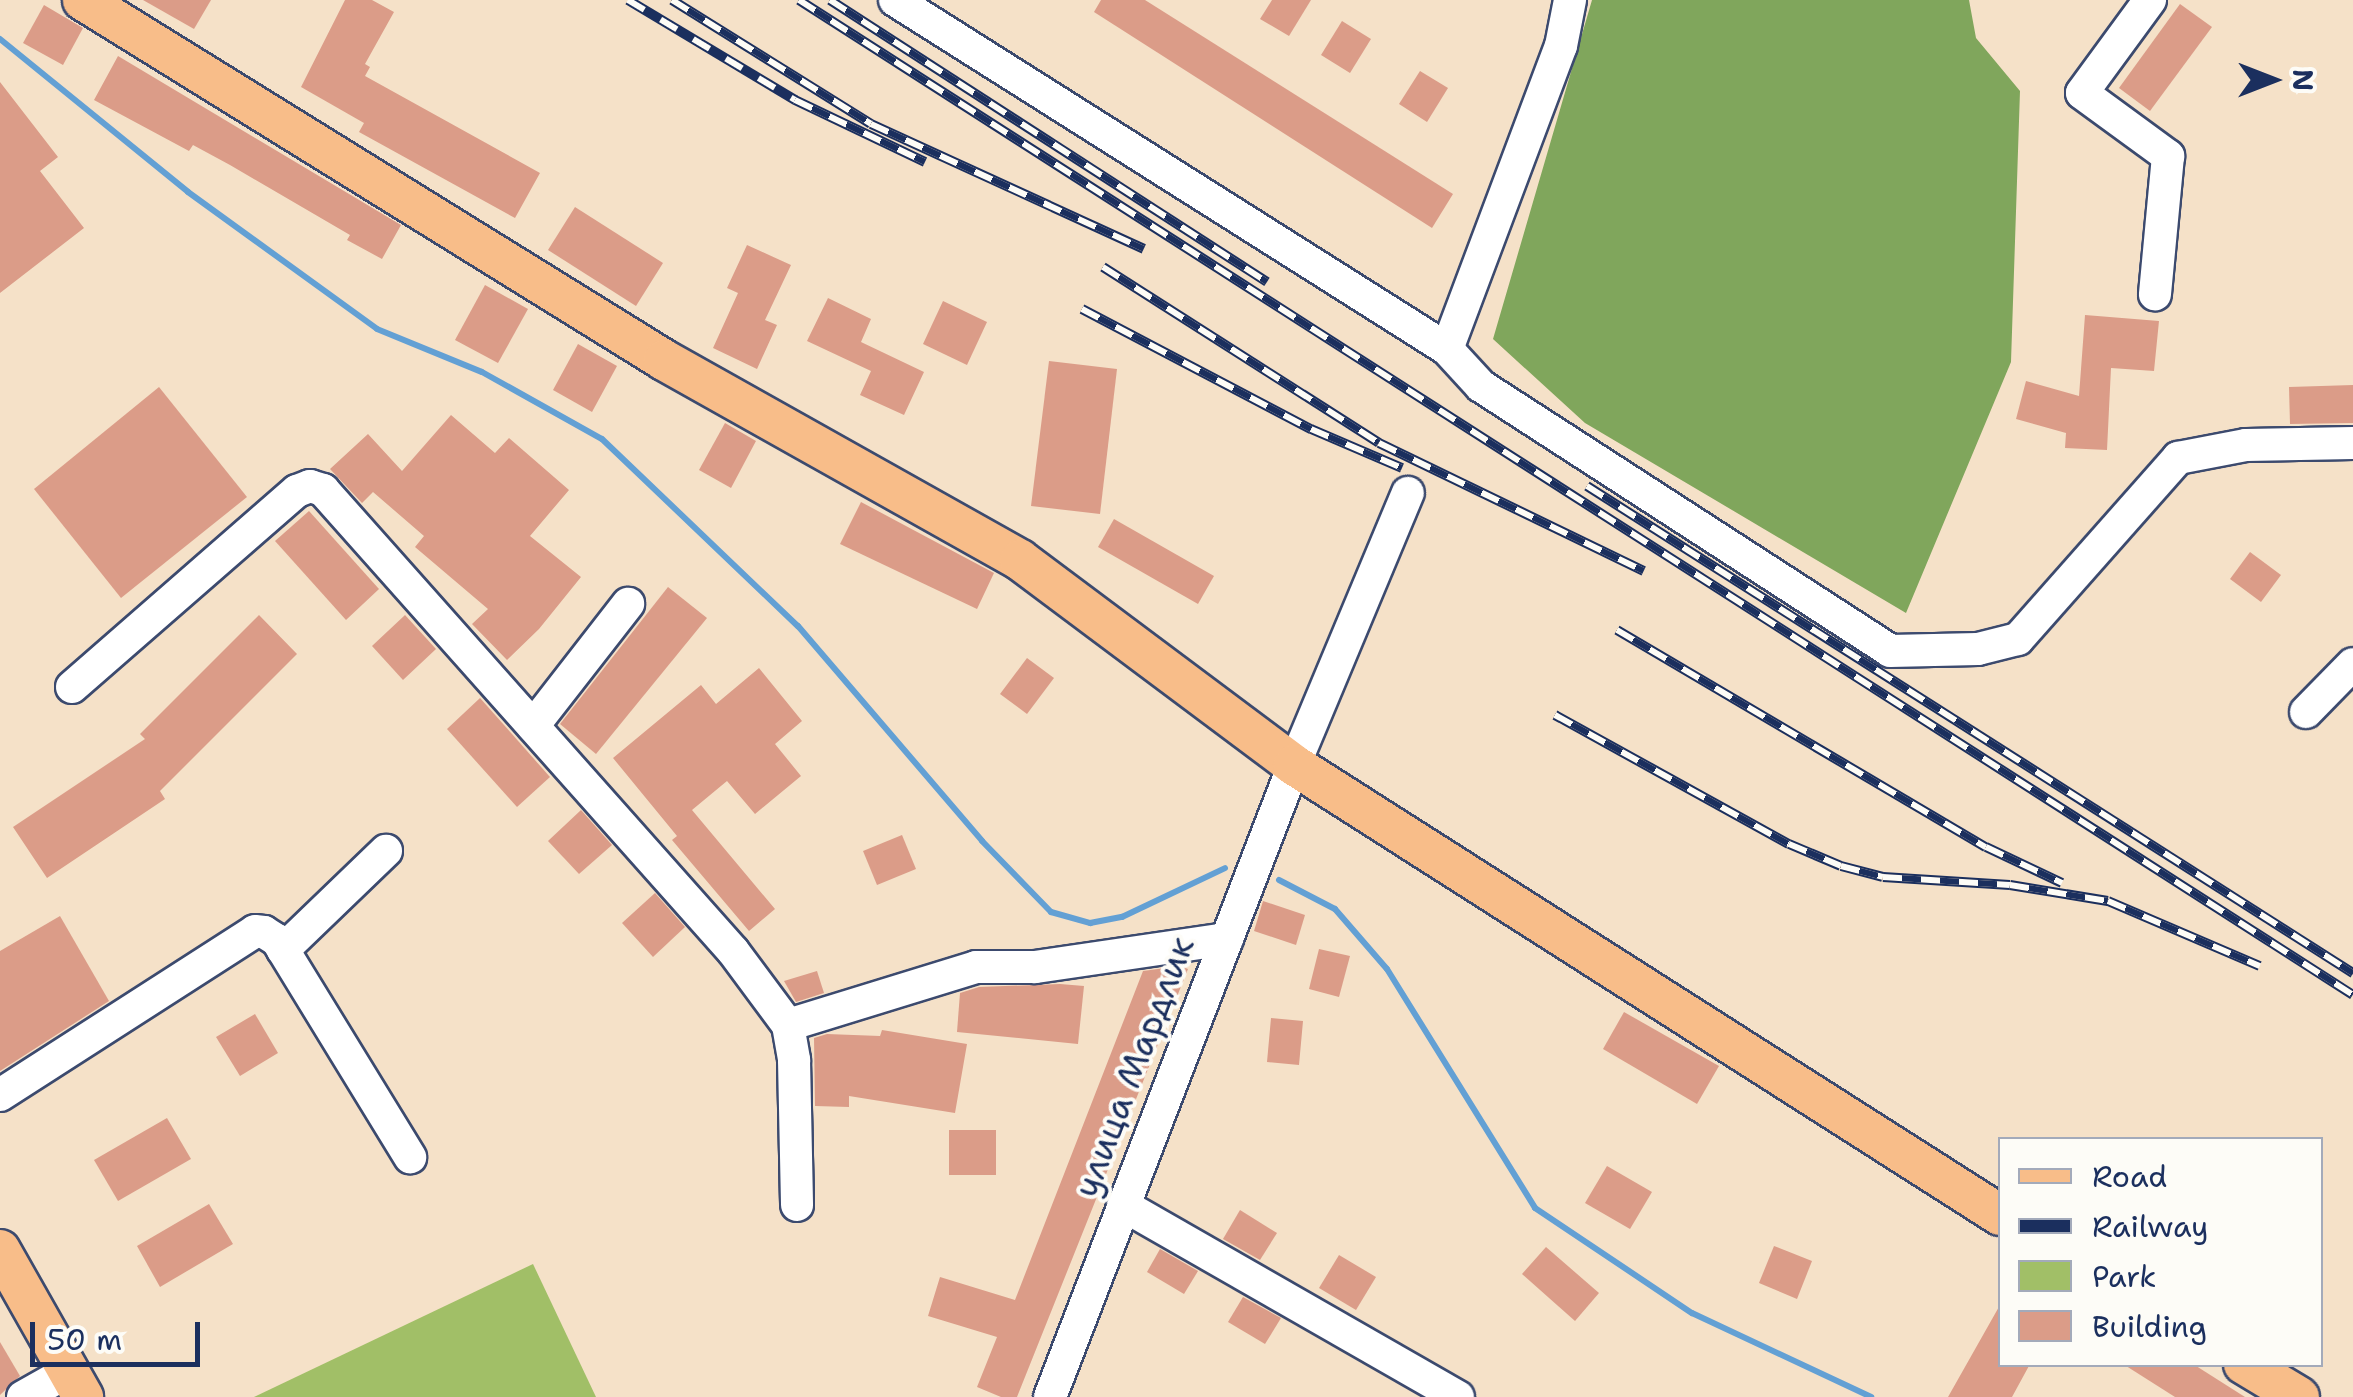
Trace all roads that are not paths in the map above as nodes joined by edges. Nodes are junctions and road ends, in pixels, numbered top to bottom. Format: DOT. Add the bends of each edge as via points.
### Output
graph roads {
  1 [pos="84,0"];
  2 [pos="894,0"];
  3 [pos="1570,0"];
  4 [pos="2150,0"];
  5 [pos="2155,294"];
  6 [pos="1447,349"];
  7 [pos="2353,443"];
  8 [pos="1408,492"];
  9 [pos="628,604"];
  10 [pos="2353,664"];
  11 [pos="72,687"];
  12 [pos="2306,712"];
  13 [pos="532,726"];
  14 [pos="1294,765"];
  15 [pos="386,851"];
  16 [pos="1227,939"];
  17 [pos="283,950"];
  18 [pos="788,1025"];
  19 [pos="0,1095"];
  20 [pos="410,1157"];
  21 [pos="797,1205"];
  22 [pos="1124,1205"];
  23 [pos="1998,1214"];
  24 [pos="0,1250"];
  25 [pos="2249,1367"];
  26 [pos="76,1384"];
  27 [pos="22,1397"];
  28 [pos="1050,1397"];
  29 [pos="1458,1397"];
  30 [pos="2299,1397"];
  1 -- 14 [label="main road" via="664,360 1020,560"];
  2 -- 6 [label="street"];
  3 -- 6 [label="street" via="1561,46"];
  4 -- 5 [label="street" via="2082,92 2168,156"];
  6 -- 7 [label="street" via="1481,386 1890,652 2018,639 2178,458 2246,445"];
  8 -- 14 [label="street, улица Мардлик"];
  9 -- 13 [label="street"];
  10 -- 12 [label="street"];
  11 -- 13 [label="street" via="297,490 310,486 322,490"];
  13 -- 18 [label="street" via="732,951"];
  14 -- 16 [label="street, улица Мардлик"];
  14 -- 23 [label="main road"];
  15 -- 17 [label="street"];
  16 -- 18 [label="street" via="1035,968 958,971"];
  16 -- 22 [label="street, улица Мардлик"];
  17 -- 19 [label="street" via="254,931"];
  17 -- 20 [label="street"];
  18 -- 21 [label="street"];
  22 -- 28 [label="street, улица Мардлик"];
  22 -- 29 [label="street"];
  24 -- 26 [label="main road"];
  25 -- 30 [label="main road"];
  26 -- 27 [label="street"];
}
